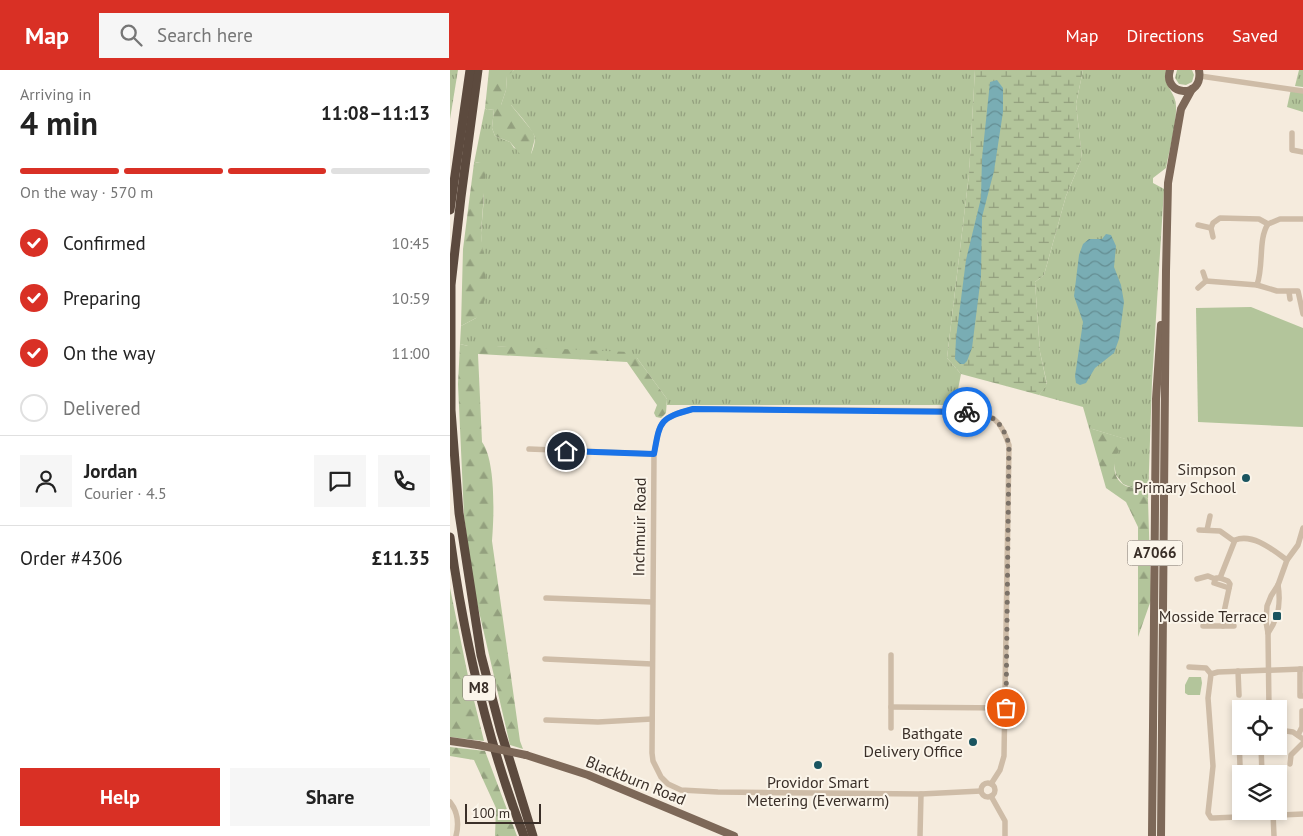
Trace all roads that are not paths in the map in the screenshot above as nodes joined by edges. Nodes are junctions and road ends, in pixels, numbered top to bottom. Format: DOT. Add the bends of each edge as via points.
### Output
graph roads {
  1 [pos="470,70"];
  2 [pos="478,70"];
  3 [pos="1170,70"];
  4 [pos="1199,73"];
  5 [pos="1192,89"];
  6 [pos="1178,91"];
  7 [pos="1303,91"];
  8 [pos="1181,109"];
  9 [pos="1292,133"];
  10 [pos="1303,152"];
  11 [pos="450,210"];
  12 [pos="1303,219"];
  13 [pos="1268,224"];
  14 [pos="1198,225"];
  15 [pos="1211,228"];
  16 [pos="1213,237"];
  17 [pos="1166,271"];
  18 [pos="1203,272"];
  19 [pos="1206,281"];
  20 [pos="1257,284"];
  21 [pos="1198,288"];
  22 [pos="1290,292"];
  23 [pos="1290,299"];
  24 [pos="1303,314"];
  25 [pos="529,449"];
  26 [pos="654,454"];
  27 [pos="1210,516"];
  28 [pos="1303,529"];
  29 [pos="1199,530"];
  30 [pos="1208,530"];
  31 [pos="450,537"];
  32 [pos="1234,541"];
  33 [pos="1287,560"];
  34 [pos="1217,578"];
  35 [pos="1196,579"];
  36 [pos="1278,585"];
  37 [pos="546,598"];
  38 [pos="652,602"];
  39 [pos="1204,626"];
  40 [pos="1223,626"];
  41 [pos="1234,626"];
  42 [pos="1268,632"];
  43 [pos="891,655"];
  44 [pos="545,659"];
  45 [pos="652,664"];
  46 [pos="1189,667"];
  47 [pos="1302,669"];
  48 [pos="1268,670"];
  49 [pos="1238,671"];
  50 [pos="1211,674"];
  51 [pos="1239,695"];
  52 [pos="1303,696"];
  53 [pos="1269,700"];
  54 [pos="891,706"];
  55 [pos="1006,708"];
  56 [pos="1303,711"];
  57 [pos="652,719"];
  58 [pos="546,720"];
  59 [pos="891,728"];
  60 [pos="1287,733"];
  61 [pos="1301,737"];
  62 [pos="450,741"];
  63 [pos="1303,743"];
  64 [pos="1240,755"];
  65 [pos="1290,764"];
  66 [pos="1240,765"];
  67 [pos="991,784"];
  68 [pos="981,791"];
  69 [pos="921,794"];
  70 [pos="991,796"];
  71 [pos="450,802"];
  72 [pos="1287,813"];
  73 [pos="1303,814"];
  74 [pos="1232,816"];
  75 [pos="1273,820"];
  76 [pos="456,836"];
  77 [pos="524,836"];
  78 [pos="533,836"];
  79 [pos="734,836"];
  80 [pos="920,836"];
  81 [pos="1005,836"];
  82 [pos="1152,836"];
  83 [pos="1161,836"];
  84 [pos="1274,836"];
  1 -- 11 [label="highway"];
  2 -- 78 [label="highway, M8" via="451,285 451,410 458,504 481,655"];
  3 -- 6 [label="main road, A7066" via="1170,84"];
  4 -- 5 [label="main road, A7066" via="1199,81"];
  4 -- 7 [label="street"];
  5 -- 6 [label="main road"];
  5 -- 8 [label="main road, A7066"];
  6 -- 8 [label="main road, A7066"];
  8 -- 17 [label="main road, A7066" via="1168,183"];
  9 -- 10 [label="street" via="1292,150"];
  12 -- 13 [label="street" via="1280,219"];
  13 -- 15 [label="street" via="1259,219 1220,218"];
  13 -- 20 [label="street" via="1263,235 1262,264"];
  14 -- 15 [label="street"];
  15 -- 16 [label="street"];
  17 -- 82 [label="main road, A7066" via="1156,399"];
  17 -- 83 [label="main road, A7066"];
  18 -- 19 [label="street"];
  19 -- 20 [label="street"];
  19 -- 21 [label="street"];
  20 -- 22 [label="street"];
  22 -- 23 [label="street"];
  22 -- 24 [label="street" via="1298,291"];
  25 -- 26 [label="street"];
  26 -- 38 [label="street, Inchmuir Road"];
  26 -- 55 [label="street, Inchmuir Road" via="658,428 671,415 693,409 981,412 994,419 1002,426 1009,444"];
  27 -- 30 [label="street"];
  28 -- 33 [label="street" via="1298,545"];
  29 -- 30 [label="street"];
  30 -- 32 [label="street" via="1220,531"];
  31 -- 77 [label="highway, M8" via="467,641 489,729"];
  32 -- 33 [label="street" via="1242,538 1251,540"];
  32 -- 34 [label="street"];
  33 -- 36 [label="street"];
  34 -- 35 [label="street" via="1206,574"];
  34 -- 40 [label="street" via="1229,582"];
  36 -- 42 [label="street" via="1267,606"];
  36 -- 42 [label="street" via="1280,605"];
  37 -- 38 [label="street"];
  38 -- 45 [label="street, Inchmuir Road"];
  39 -- 40 [label="street"];
  40 -- 41 [label="street"];
  42 -- 48 [label="street"];
  43 -- 54 [label="street"];
  44 -- 45 [label="street"];
  45 -- 57 [label="street, Inchmuir Road"];
  46 -- 50 [label="street" via="1206,668"];
  47 -- 48 [label="street"];
  47 -- 52 [label="street" via="1300,696"];
  48 -- 49 [label="street"];
  48 -- 53 [label="street"];
  49 -- 50 [label="street"];
  49 -- 51 [label="street"];
  50 -- 74 [label="street" via="1208,698 1213,766 1208,813 1211,818"];
  54 -- 55 [label="street"];
  54 -- 59 [label="street"];
  55 -- 67 [label="street, Inchmuir Road" via="1004,756"];
  56 -- 61 [label="street"];
  57 -- 58 [label="street"];
  57 -- 69 [label="street, Inchmuir Road" via="653,761 661,777 681,790"];
  60 -- 61 [label="street"];
  62 -- 79 [label="main road, Blackburn Road, bridge" via="526,755 592,777"];
  63 -- 65 [label="street" via="1291,755"];
  64 -- 66 [label="street"];
  67 -- 68 [label="street, Inchmuir Road" via="983,785"];
  67 -- 70 [label="street, Inchmuir Road" via="994,789"];
  68 -- 69 [label="street, Inchmuir Road"];
  68 -- 70 [label="street, Inchmuir Road" via="985,796"];
  69 -- 80 [label="street"];
  70 -- 81 [label="street, Inchmuir Road" via="1005,821"];
  71 -- 76 [label="street" via="457,818"];
  72 -- 73 [label="street"];
  75 -- 84 [label="street"];
}
